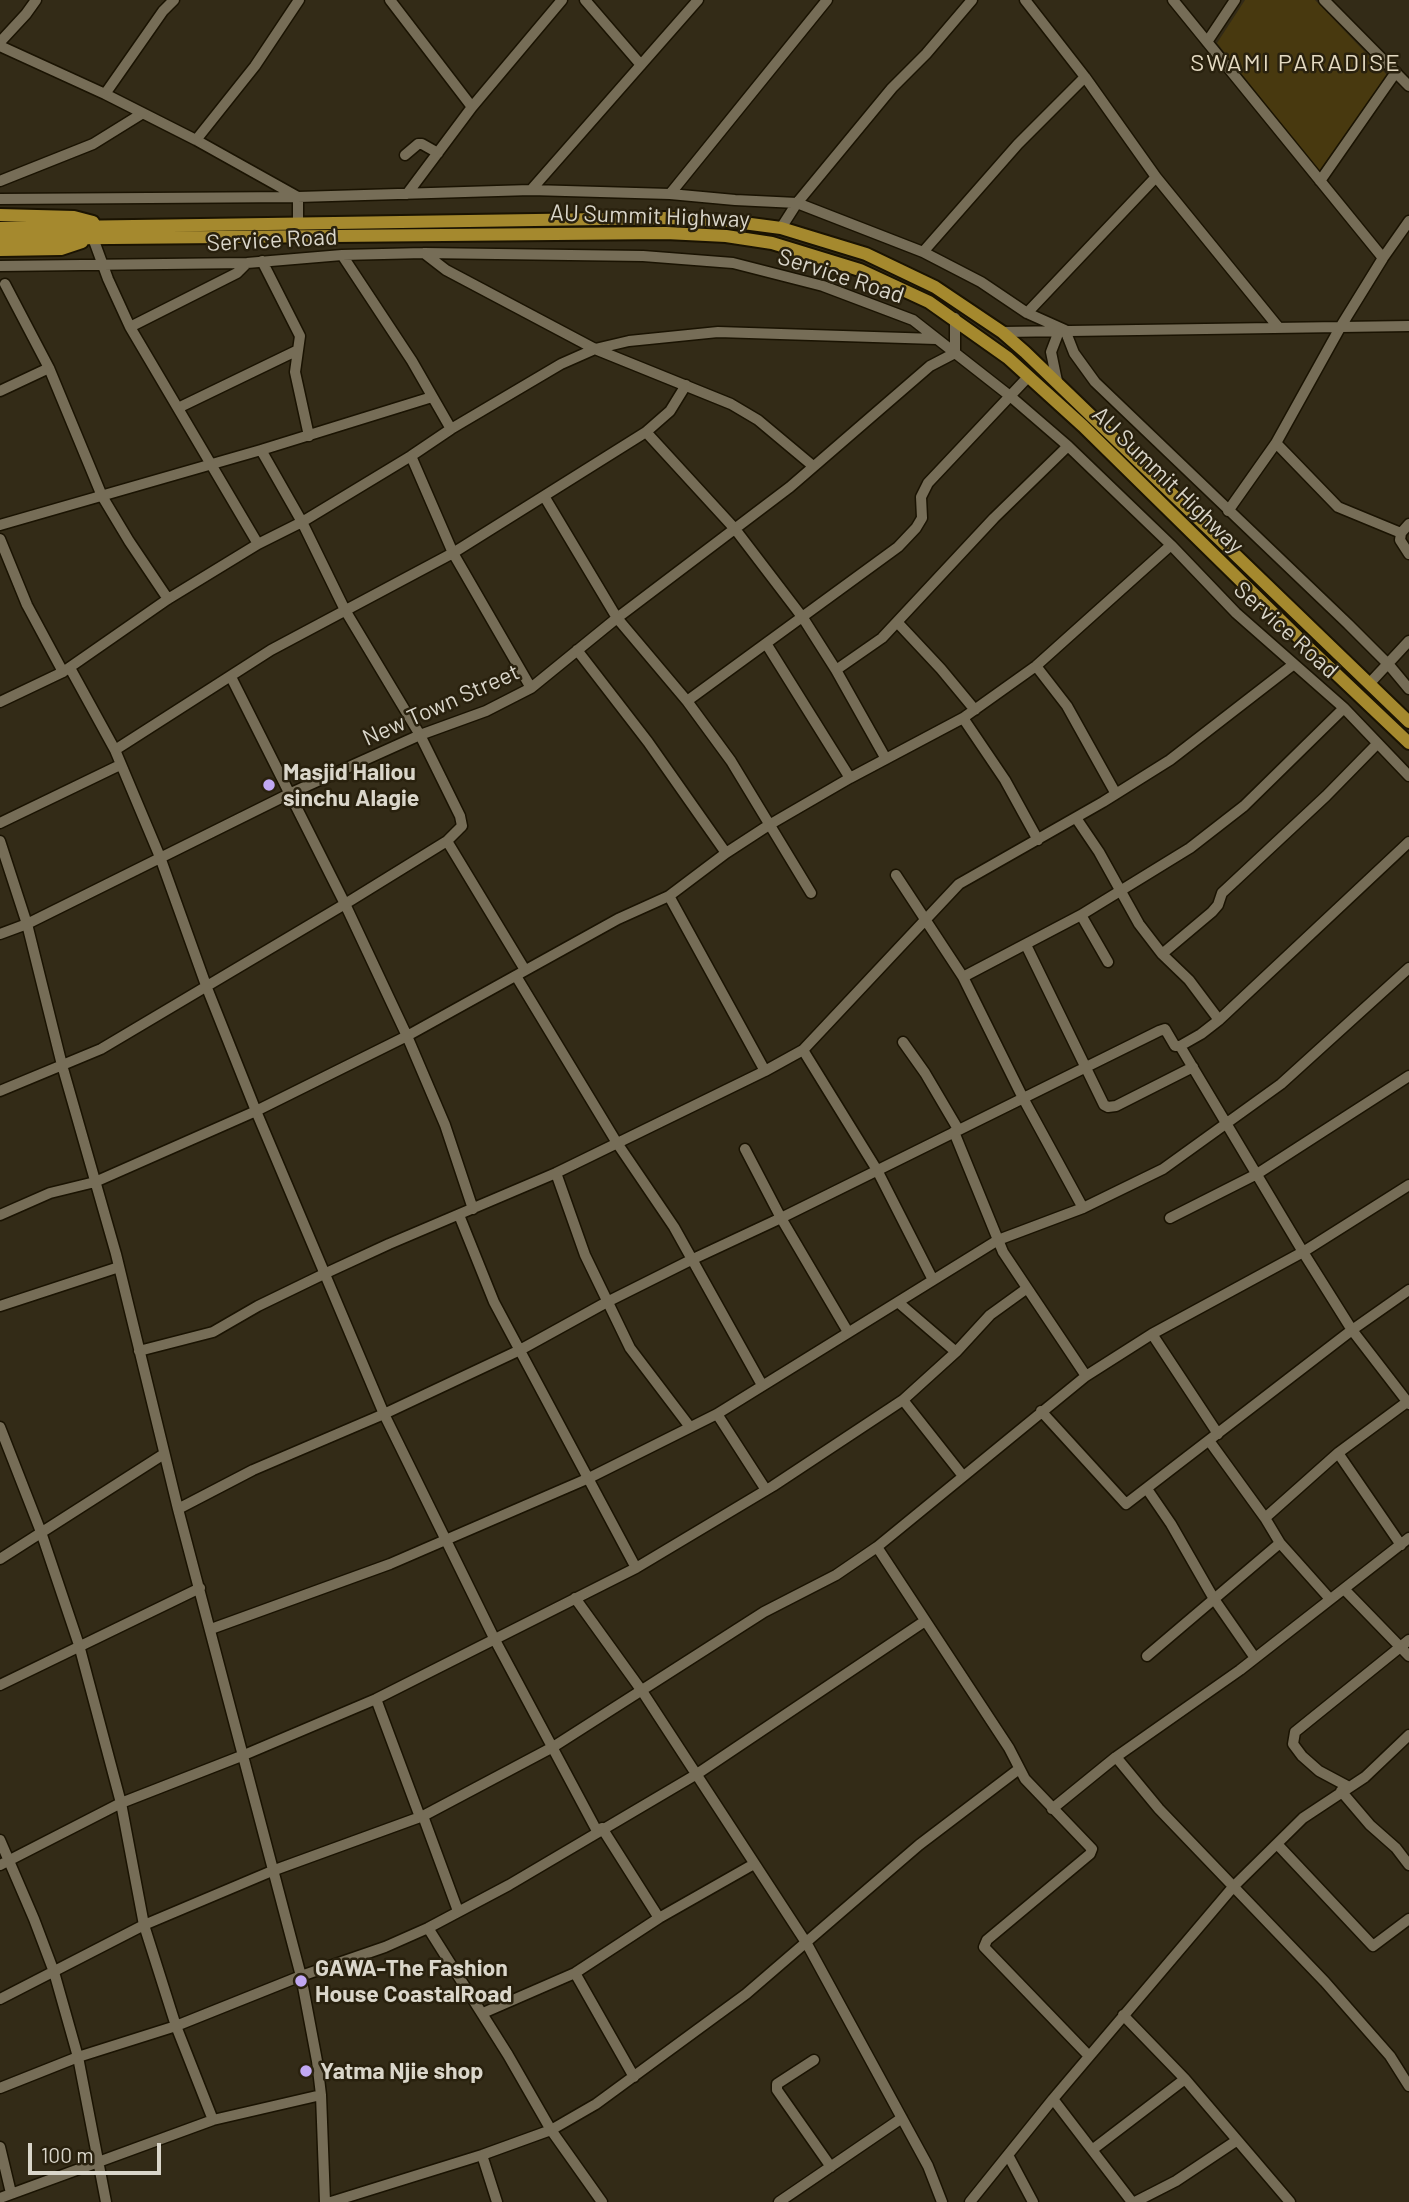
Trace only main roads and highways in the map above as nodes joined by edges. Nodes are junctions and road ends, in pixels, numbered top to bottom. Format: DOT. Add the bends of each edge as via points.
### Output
graph roads {
  1 [pos="0,215"];
  2 [pos="0,228"];
  3 [pos="91,233"];
  4 [pos="0,239"];
  5 [pos="0,250"];
  6 [pos="1409,722"];
  7 [pos="1409,743"];
  1 -- 3 [label="main road" via="75,216"];
  2 -- 3 [label="main road, AU Summit Highway"];
  3 -- 4 [label="main road, AU Summit Highway"];
  3 -- 5 [label="main road" via="76,245 61,249"];
  3 -- 6 [label="main road, AU Summit Highway" via="298,223 669,218 781,228 866,254 909,273 1002,332"];
  3 -- 7 [label="main road, AU Summit Highway" via="726,236 772,243 860,270 955,318 1008,358"];
}
